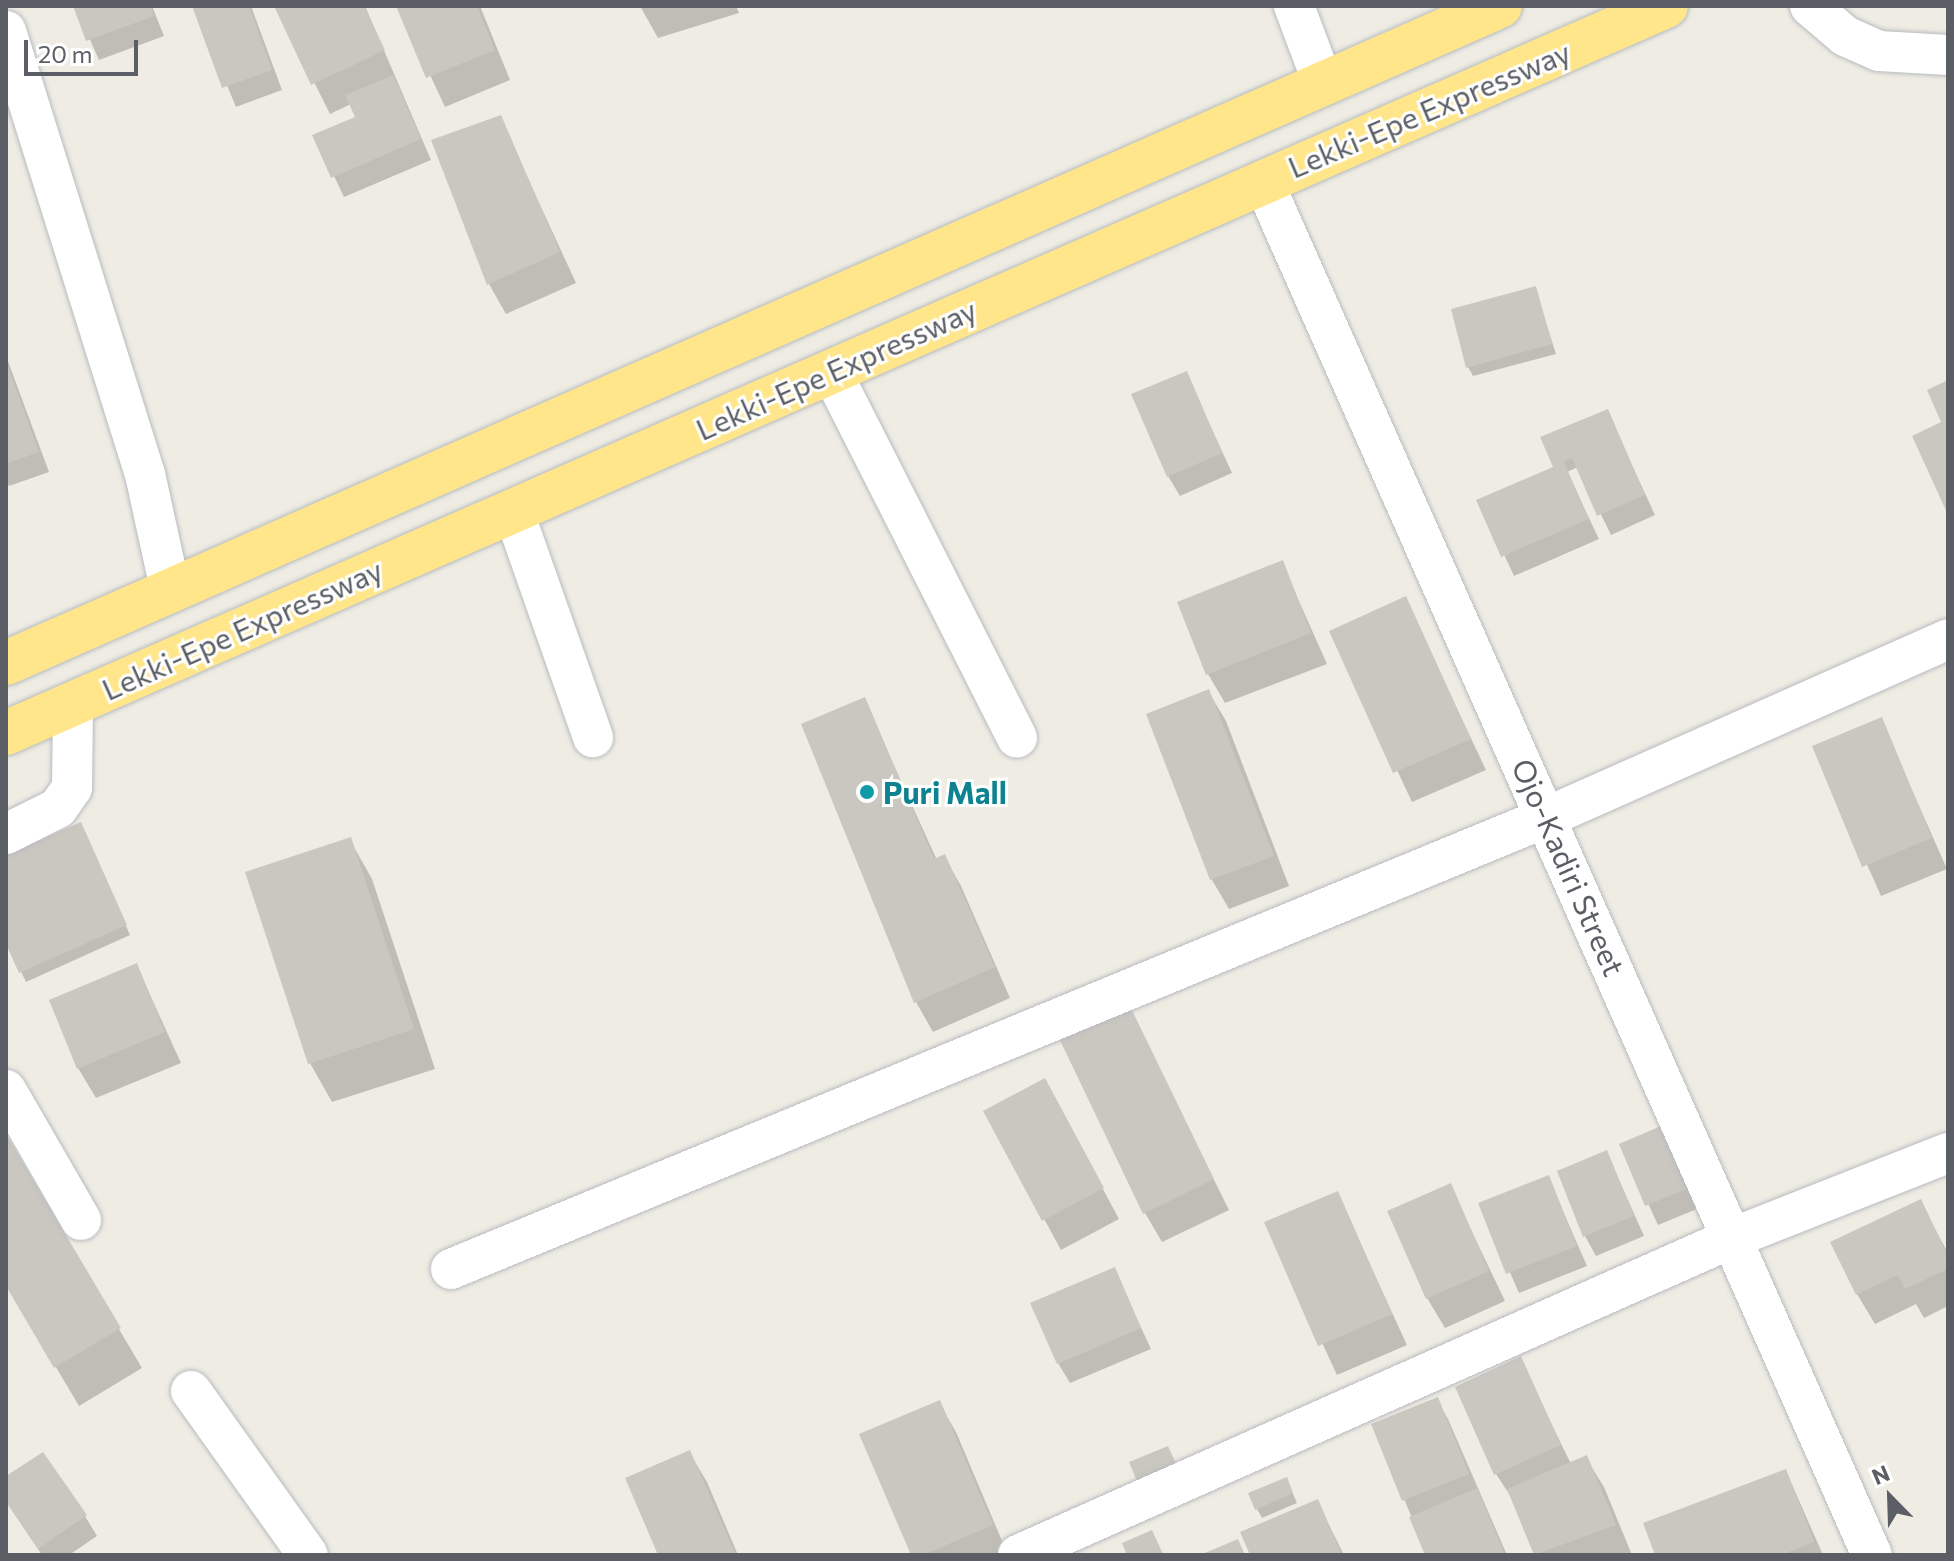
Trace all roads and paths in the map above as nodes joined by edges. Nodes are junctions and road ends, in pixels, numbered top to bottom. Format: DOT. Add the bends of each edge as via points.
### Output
graph roads {
  1 [pos="27,6"];
  2 [pos="1294,6"];
  3 [pos="1500,6"];
  4 [pos="1666,6"];
  5 [pos="1810,6"];
  6 [pos="6,14"];
  7 [pos="6,31"];
  8 [pos="1948,55"];
  9 [pos="1323,83"];
  10 [pos="1263,181"];
  11 [pos="831,371"];
  12 [pos="513,510"];
  13 [pos="170,589"];
  14 [pos="1948,639"];
  15 [pos="6,663"];
  16 [pos="73,703"];
  17 [pos="6,733"];
  18 [pos="593,737"];
  19 [pos="1017,738"];
  20 [pos="1547,817"];
  21 [pos="6,834"];
  22 [pos="6,1090"];
  23 [pos="1948,1153"];
  24 [pos="81,1220"];
  25 [pos="1732,1238"];
  26 [pos="451,1269"];
  27 [pos="191,1391"];
  28 [pos="308,1555"];
  29 [pos="1018,1555"];
  30 [pos="1872,1555"];
  1 -- 6 [label="street"];
  2 -- 9 [label="street"];
  3 -- 9 [label="highway"];
  4 -- 10 [label="highway, Lekki-Epe Expressway"];
  5 -- 8 [label="street" via="1845,36 1879,51 1923,58"];
  7 -- 13 [label="street" via="145,474"];
  9 -- 13 [label="highway"];
  10 -- 11 [label="highway, Lekki-Epe Expressway"];
  10 -- 20 [label="street, Ojo-Kadiri Street"];
  11 -- 12 [label="highway, Lekki-Epe Expressway"];
  11 -- 19 [label="street"];
  12 -- 16 [label="highway, Lekki-Epe Expressway"];
  12 -- 18 [label="street"];
  13 -- 15 [label="highway"];
  14 -- 20 [label="street"];
  16 -- 17 [label="highway, Lekki-Epe Expressway"];
  16 -- 21 [label="street" via="72,788 58,808"];
  20 -- 25 [label="street, Ojo-Kadiri Street"];
  20 -- 26 [label="street"];
  22 -- 24 [label="street"];
  23 -- 25 [label="street"];
  25 -- 29 [label="street"];
  25 -- 30 [label="street, Ojo-Kadiri Street"];
  27 -- 28 [label="street"];
}
